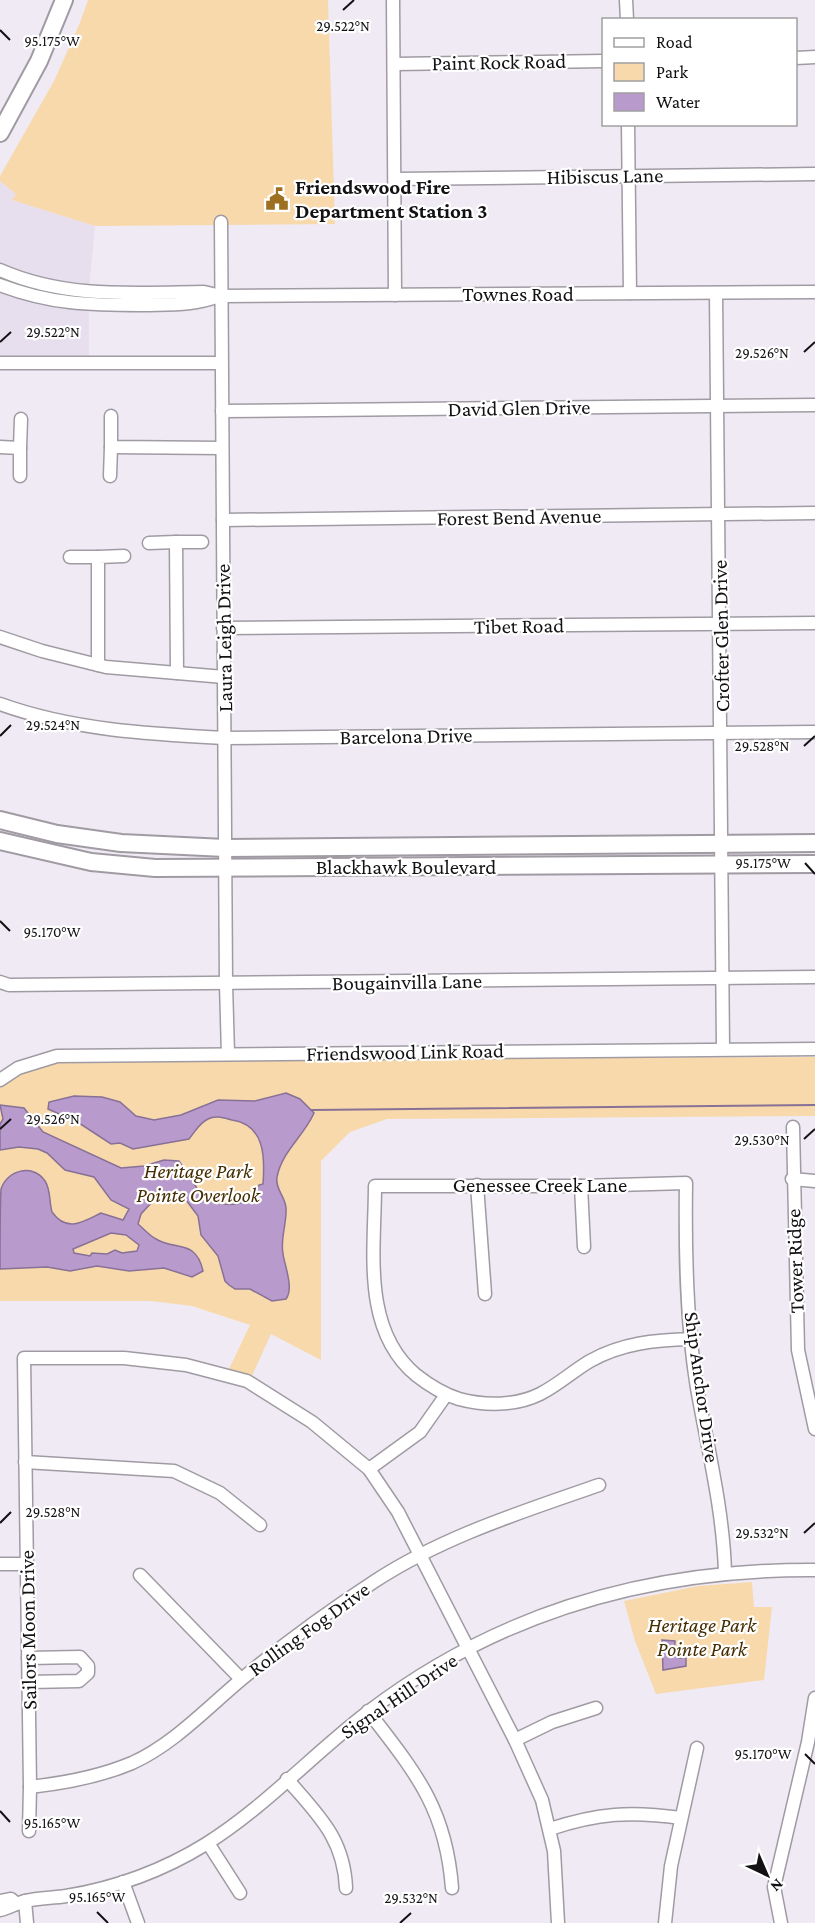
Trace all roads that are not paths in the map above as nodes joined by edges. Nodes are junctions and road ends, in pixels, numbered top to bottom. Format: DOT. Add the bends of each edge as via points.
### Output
graph roads {
  1 [pos="64,0"];
  2 [pos="393,0"];
  3 [pos="626,0"];
  4 [pos="627,18"];
  5 [pos="815,57"];
  6 [pos="797,58"];
  7 [pos="602,61"];
  8 [pos="394,64"];
  9 [pos="628,126"];
  10 [pos="0,133"];
  11 [pos="815,174"];
  12 [pos="628,176"];
  13 [pos="396,179"];
  14 [pos="221,222"];
  15 [pos="0,270"];
  16 [pos="0,285"];
  17 [pos="815,292"];
  18 [pos="630,293"];
  19 [pos="716,293"];
  20 [pos="395,295"];
  21 [pos="220,296"];
  22 [pos="0,363"];
  23 [pos="221,363"];
  24 [pos="815,405"];
  25 [pos="717,406"];
  26 [pos="222,411"];
  27 [pos="111,416"];
  28 [pos="21,419"];
  29 [pos="0,447"];
  30 [pos="111,447"];
  31 [pos="21,448"];
  32 [pos="222,448"];
  33 [pos="20,476"];
  34 [pos="110,476"];
  35 [pos="815,513"];
  36 [pos="719,514"];
  37 [pos="223,520"];
  38 [pos="176,542"];
  39 [pos="202,542"];
  40 [pos="149,543"];
  41 [pos="124,556"];
  42 [pos="70,557"];
  43 [pos="98,557"];
  44 [pos="815,623"];
  45 [pos="720,624"];
  46 [pos="223,628"];
  47 [pos="0,637"];
  48 [pos="98,665"];
  49 [pos="177,673"];
  50 [pos="224,677"];
  51 [pos="0,704"];
  52 [pos="815,732"];
  53 [pos="722,733"];
  54 [pos="225,738"];
  55 [pos="0,820"];
  56 [pos="0,841"];
  57 [pos="815,843"];
  58 [pos="569,844"];
  59 [pos="721,845"];
  60 [pos="453,846"];
  61 [pos="225,848"];
  62 [pos="815,864"];
  63 [pos="721,865"];
  64 [pos="453,866"];
  65 [pos="569,866"];
  66 [pos="226,868"];
  67 [pos="723,978"];
  68 [pos="815,978"];
  69 [pos="0,982"];
  70 [pos="226,984"];
  71 [pos="723,1049"];
  72 [pos="815,1049"];
  73 [pos="228,1054"];
  74 [pos="0,1080"];
  75 [pos="793,1127"];
  76 [pos="792,1179"];
  77 [pos="815,1181"];
  78 [pos="477,1185"];
  79 [pos="581,1186"];
  80 [pos="686,1202"];
  81 [pos="584,1247"];
  82 [pos="485,1294"];
  83 [pos="691,1339"];
  84 [pos="446,1395"];
  85 [pos="815,1429"];
  86 [pos="25,1462"];
  87 [pos="369,1469"];
  88 [pos="599,1485"];
  89 [pos="260,1525"];
  90 [pos="420,1554"];
  91 [pos="0,1564"];
  92 [pos="27,1564"];
  93 [pos="815,1570"];
  94 [pos="725,1572"];
  95 [pos="140,1575"];
  96 [pos="469,1648"];
  97 [pos="28,1658"];
  98 [pos="241,1679"];
  99 [pos="29,1682"];
  100 [pos="815,1698"];
  101 [pos="597,1708"];
  102 [pos="368,1712"];
  103 [pos="515,1740"];
  104 [pos="811,1743"];
  105 [pos="697,1748"];
  106 [pos="287,1779"];
  107 [pos="30,1787"];
  108 [pos="681,1818"];
  109 [pos="550,1829"];
  110 [pos="29,1831"];
  111 [pos="208,1843"];
  112 [pos="123,1882"];
  113 [pos="346,1888"];
  114 [pos="452,1888"];
  115 [pos="240,1893"];
  116 [pos="0,1901"];
  117 [pos="21,1902"];
  118 [pos="0,1910"];
  119 [pos="27,1923"];
  120 [pos="138,1923"];
  121 [pos="558,1923"];
  122 [pos="665,1923"];
  123 [pos="781,1923"];
  1 -- 10 [label="main road" via="39,61"];
  2 -- 8 [label="street"];
  3 -- 4 [label="street"];
  5 -- 6 [label="street"];
  7 -- 8 [label="street, Paint Rock Road"];
  8 -- 13 [label="street"];
  9 -- 12 [label="street"];
  11 -- 12 [label="street, Hibiscus Lane"];
  12 -- 13 [label="street, Hibiscus Lane"];
  12 -- 18 [label="street"];
  13 -- 20 [label="street"];
  14 -- 21 [label="street, Laura Leigh Drive"];
  15 -- 21 [label="street, Townes Road" via="30,283 72,292 204,292"];
  16 -- 21 [label="street, Townes Road" via="45,300 90,305 197,304"];
  17 -- 19 [label="street, Townes Road"];
  18 -- 19 [label="street, Townes Road"];
  18 -- 20 [label="street, Townes Road"];
  19 -- 25 [label="street, Crofter Glen Drive"];
  20 -- 21 [label="street, Townes Road"];
  21 -- 23 [label="street, Laura Leigh Drive"];
  22 -- 23 [label="street"];
  23 -- 26 [label="street, Laura Leigh Drive"];
  24 -- 25 [label="street, David Glen Drive"];
  25 -- 26 [label="street, David Glen Drive"];
  25 -- 36 [label="street, Crofter Glen Drive"];
  26 -- 32 [label="street, Laura Leigh Drive"];
  27 -- 30 [label="street"];
  28 -- 31 [label="street"];
  29 -- 31 [label="street"];
  30 -- 32 [label="street"];
  30 -- 34 [label="street"];
  31 -- 33 [label="street"];
  32 -- 37 [label="street, Laura Leigh Drive"];
  35 -- 36 [label="street, Forest Bend Avenue"];
  36 -- 37 [label="street, Forest Bend Avenue"];
  36 -- 45 [label="street, Crofter Glen Drive"];
  37 -- 46 [label="street, Laura Leigh Drive"];
  38 -- 39 [label="street"];
  38 -- 40 [label="street"];
  38 -- 49 [label="street"];
  41 -- 43 [label="street"];
  42 -- 43 [label="street"];
  43 -- 48 [label="street"];
  44 -- 45 [label="street, Tibet Road"];
  45 -- 46 [label="street, Tibet Road"];
  45 -- 53 [label="street, Crofter Glen Drive"];
  46 -- 50 [label="street, Laura Leigh Drive"];
  47 -- 48 [label="street"];
  48 -- 49 [label="street"];
  49 -- 50 [label="street"];
  50 -- 54 [label="street, Laura Leigh Drive"];
  51 -- 54 [label="street, Barcelona Drive" via="62,722 140,734"];
  52 -- 53 [label="street, Barcelona Drive"];
  53 -- 54 [label="street, Barcelona Drive"];
  53 -- 59 [label="street, Crofter Glen Drive"];
  54 -- 61 [label="street, Laura Leigh Drive"];
  55 -- 61 [label="main road, Blackhawk Boulevard" via="57,834 120,843"];
  56 -- 66 [label="main road, Blackhawk Boulevard" via="92,862 155,868"];
  57 -- 59 [label="main road, Blackhawk Boulevard"];
  58 -- 59 [label="main road, Blackhawk Boulevard"];
  58 -- 60 [label="main road, Blackhawk Boulevard"];
  58 -- 65 [label="main road"];
  59 -- 63 [label="street, Crofter Glen Drive"];
  60 -- 61 [label="main road, Blackhawk Boulevard"];
  60 -- 64 [label="main road"];
  61 -- 66 [label="street, Laura Leigh Drive"];
  62 -- 63 [label="main road, Blackhawk Boulevard"];
  63 -- 65 [label="main road, Blackhawk Boulevard"];
  63 -- 67 [label="street, Crofter Glen Drive"];
  64 -- 65 [label="main road, Blackhawk Boulevard"];
  64 -- 66 [label="main road, Blackhawk Boulevard"];
  66 -- 70 [label="street, Laura Leigh Drive"];
  67 -- 68 [label="street, Bougainvilla Lane"];
  67 -- 70 [label="street, Bougainvilla Lane"];
  67 -- 71 [label="street, Crofter Glen Drive"];
  69 -- 70 [label="street, Bougainvilla Lane"];
  70 -- 73 [label="street, Laura Leigh Drive"];
  71 -- 72 [label="street, Friendswood Link Road"];
  71 -- 73 [label="street, Friendswood Link Road"];
  73 -- 74 [label="street, Friendswood Link Road" via="57,1056 18,1068"];
  75 -- 76 [label="street, Tower Ridge"];
  76 -- 77 [label="street"];
  76 -- 85 [label="street, Tower Ridge" via="798,1350"];
  78 -- 79 [label="street, Genessee Creek Lane"];
  78 -- 82 [label="street"];
  78 -- 84 [label="street, Genessee Creek Lane" via="375,1186 376,1292 384,1333 408,1368"];
  79 -- 80 [label="street, Genessee Creek Lane" via="686,1183"];
  79 -- 81 [label="street"];
  80 -- 83 [label="street, Ship Anchor Drive"];
  83 -- 84 [label="street" via="631,1344 590,1361 539,1394 512,1402 471,1402"];
  83 -- 94 [label="street, Ship Anchor Drive" via="719,1500"];
  84 -- 87 [label="street" via="420,1432"];
  86 -- 87 [label="street, Sailors Moon Drive" via="24,1358 124,1358 176,1364 247,1381 312,1422"];
  86 -- 89 [label="street" via="174,1471 220,1493"];
  86 -- 92 [label="street, Sailors Moon Drive"];
  87 -- 90 [label="street"];
  88 -- 90 [label="street, Rolling Fog Drive" via="485,1524"];
  90 -- 96 [label="street"];
  90 -- 98 [label="street, Rolling Fog Drive" via="329,1611"];
  91 -- 92 [label="street"];
  92 -- 97 [label="street, Sailors Moon Drive"];
  93 -- 94 [label="street, Signal Hill Drive"];
  94 -- 96 [label="street, Signal Hill Drive" via="664,1582 569,1606"];
  95 -- 98 [label="street"];
  96 -- 102 [label="street, Signal Hill Drive"];
  96 -- 103 [label="street"];
  97 -- 99 [label="street, Sailors Moon Drive"];
  97 -- 99 [label="street" via="80,1657 88,1666 88,1673 79,1681"];
  98 -- 107 [label="street, Rolling Fog Drive" via="178,1734 132,1763 73,1782"];
  99 -- 107 [label="street, Sailors Moon Drive"];
  100 -- 104 [label="street"];
  101 -- 103 [label="street" via="552,1722"];
  102 -- 106 [label="street, Signal Hill Drive"];
  102 -- 114 [label="street" via="430,1800 445,1839"];
  103 -- 109 [label="street" via="542,1800"];
  104 -- 123 [label="street" via="774,1887"];
  105 -- 108 [label="street"];
  106 -- 111 [label="street, Signal Hill Drive"];
  106 -- 113 [label="street" via="326,1824 337,1843 345,1867"];
  107 -- 110 [label="street, Sailors Moon Drive"];
  108 -- 109 [label="street" via="623,1812"];
  108 -- 122 [label="street"];
  109 -- 121 [label="street"];
  111 -- 112 [label="street, Signal Hill Drive"];
  111 -- 115 [label="street"];
  112 -- 117 [label="street, Signal Hill Drive"];
  112 -- 120 [label="street"];
  116 -- 117 [label="street, Signal Hill Drive"];
  117 -- 118 [label="street, Signal Hill Drive"];
  117 -- 119 [label="street"];
}
